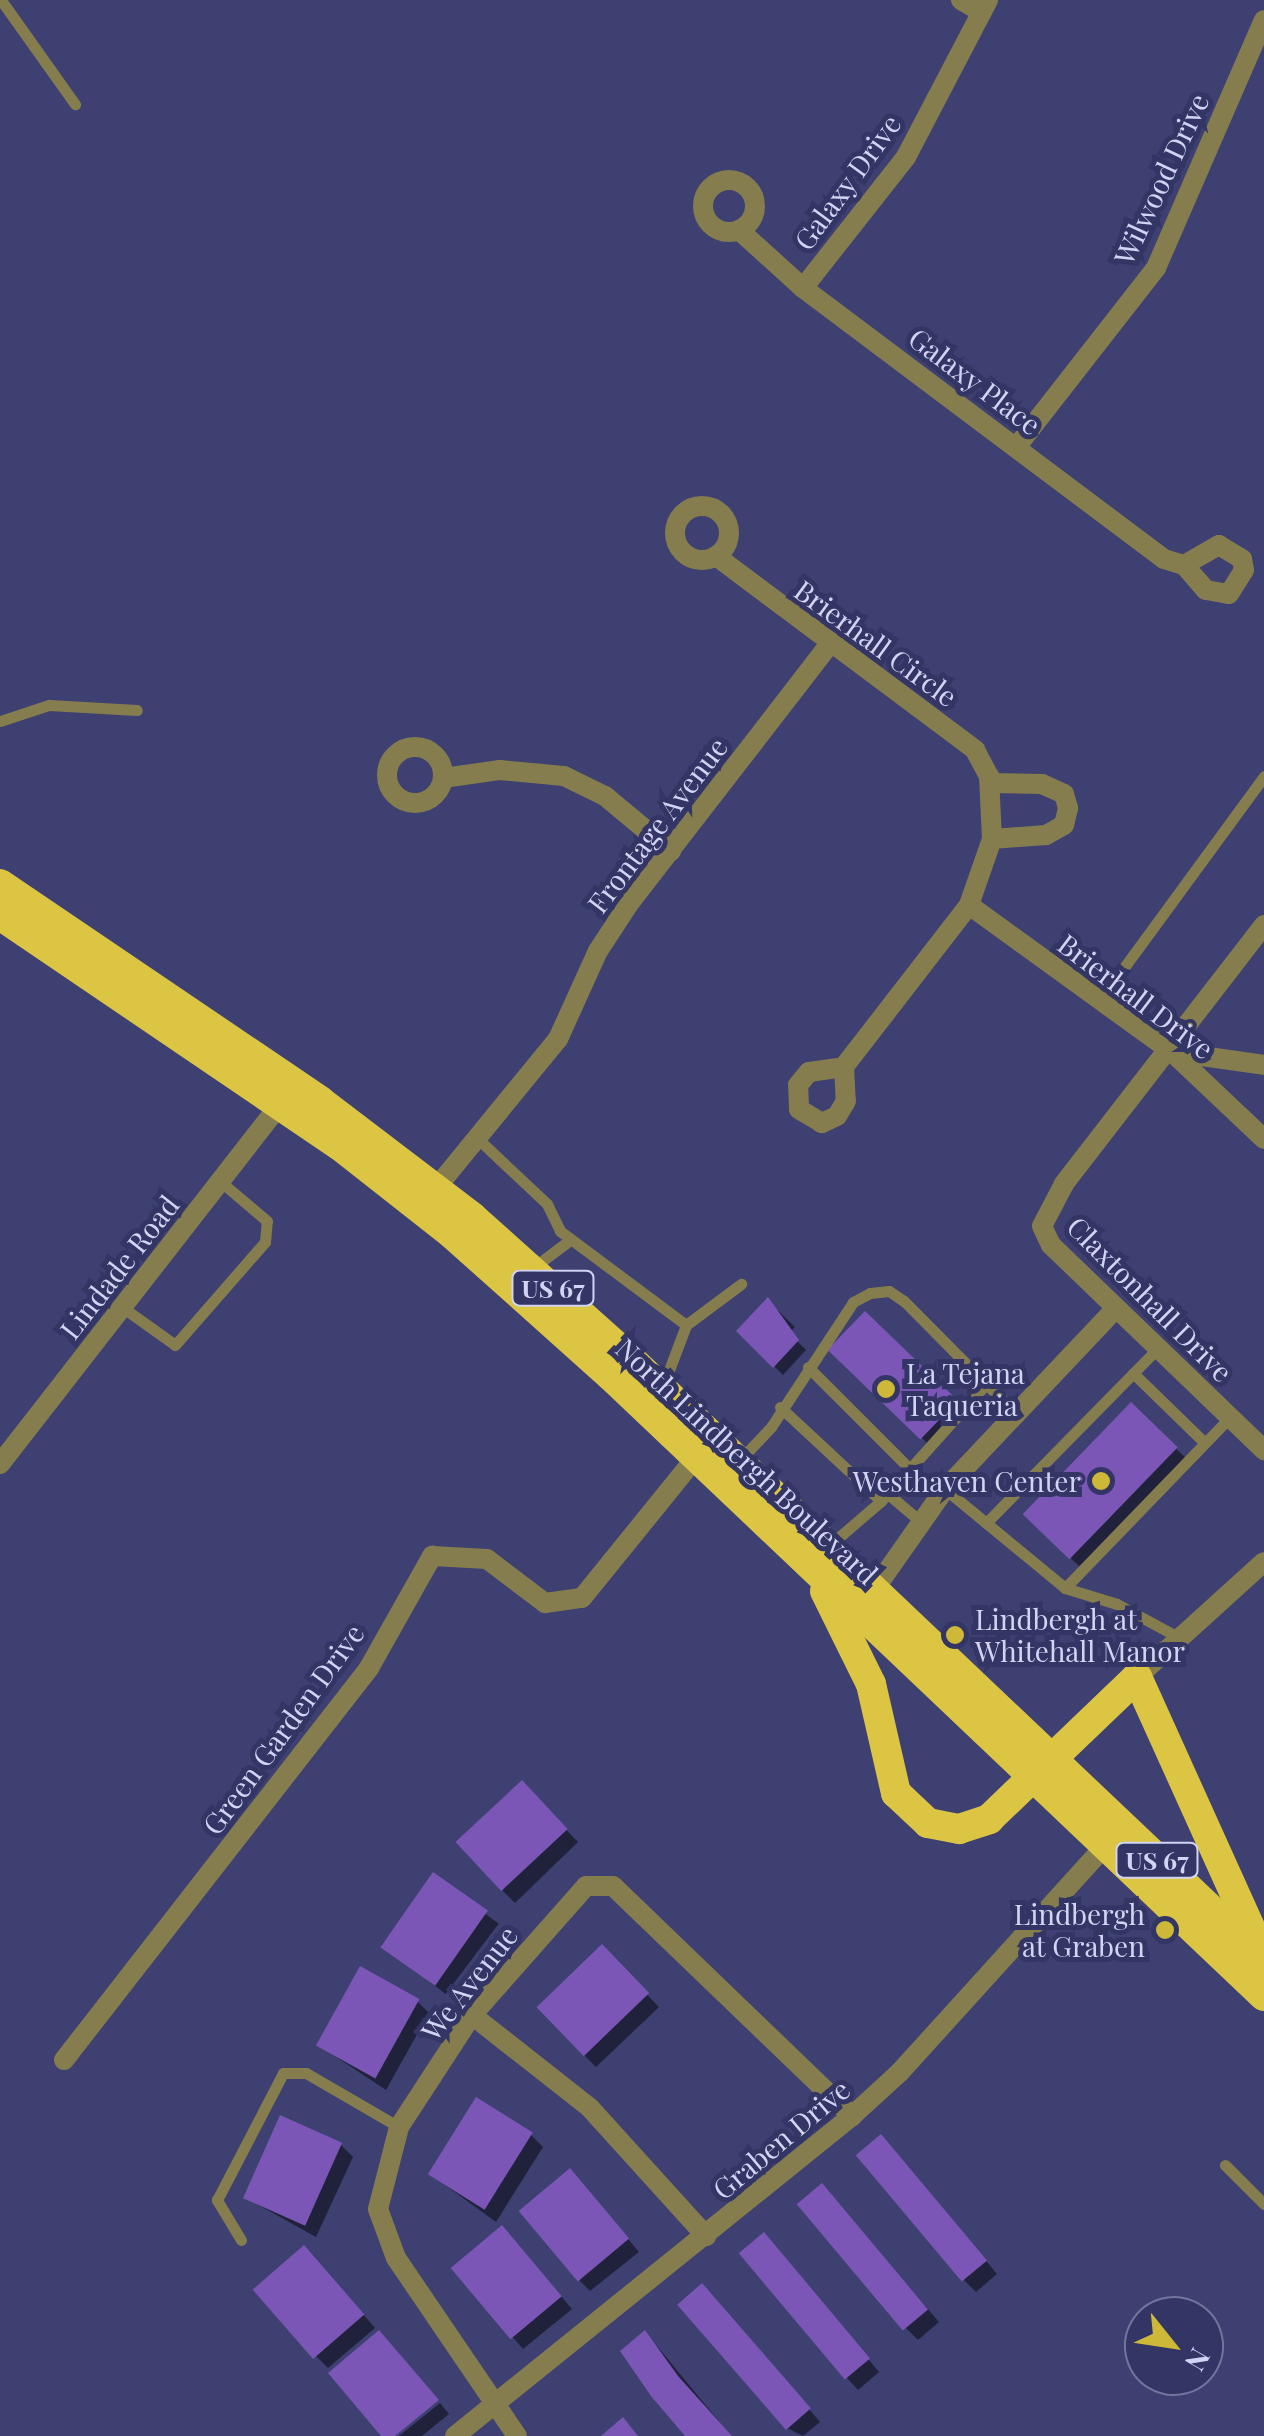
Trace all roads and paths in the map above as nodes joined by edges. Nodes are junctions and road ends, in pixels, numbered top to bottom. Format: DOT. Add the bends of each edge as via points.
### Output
graph roads {
  1 [pos="1,0"];
  2 [pos="961,0"];
  3 [pos="985,6"];
  4 [pos="1264,20"];
  5 [pos="75,104"];
  6 [pos="739,230"];
  7 [pos="803,288"];
  8 [pos="1016,446"];
  9 [pos="716,556"];
  10 [pos="1184,565"];
  11 [pos="828,645"];
  12 [pos="137,710"];
  13 [pos="0,721"];
  14 [pos="1264,776"];
  15 [pos="444,778"];
  16 [pos="990,783"];
  17 [pos="992,838"];
  18 [pos="671,851"];
  19 [pos="0,884"];
  20 [pos="968,906"];
  21 [pos="0,915"];
  22 [pos="1264,925"];
  23 [pos="1098,1003"];
  24 [pos="1170,1051"];
  25 [pos="1264,1065"];
  26 [pos="844,1067"];
  27 [pos="280,1104"];
  28 [pos="477,1138"];
  29 [pos="1264,1139"];
  30 [pos="220,1181"];
  31 [pos="436,1188"];
  32 [pos="570,1240"];
  33 [pos="532,1269"];
  34 [pos="740,1284"];
  35 [pos="122,1307"];
  36 [pos="1116,1308"];
  37 [pos="686,1324"];
  38 [pos="1158,1348"];
  39 [pos="808,1367"];
  40 [pos="1133,1374"];
  41 [pos="986,1384"];
  42 [pos="662,1389"];
  43 [pos="780,1408"];
  44 [pos="1017,1413"];
  45 [pos="1229,1418"];
  46 [pos="1205,1443"];
  47 [pos="1264,1450"];
  48 [pos="696,1456"];
  49 [pos="739,1462"];
  50 [pos="0,1464"];
  51 [pos="910,1469"];
  52 [pos="946,1489"];
  53 [pos="884,1497"];
  54 [pos="921,1522"];
  55 [pos="986,1522"];
  56 [pos="820,1557"];
  57 [pos="1264,1562"];
  58 [pos="1065,1588"];
  59 [pos="874,1590"];
  60 [pos="1180,1638"];
  61 [pos="1136,1677"];
  62 [pos="1042,1768"];
  63 [pos="1105,1846"];
  64 [pos="1264,1959"];
  65 [pos="1264,1996"];
  66 [pos="472,2015"];
  67 [pos="64,2060"];
  68 [pos="852,2116"];
  69 [pos="399,2127"];
  70 [pos="1225,2165"];
  71 [pos="1264,2204"];
  72 [pos="706,2236"];
  73 [pos="241,2240"];
  74 [pos="499,2402"];
  75 [pos="456,2436"];
  76 [pos="517,2436"];
  1 -- 5 [label="lane"];
  2 -- 3 [label="street"];
  3 -- 7 [label="street, Galaxy Drive" via="906,157"];
  4 -- 8 [label="street, Wilwood Drive" via="1156,268"];
  6 -- 7 [label="street, Galaxy Place"];
  7 -- 8 [label="street, Galaxy Place"];
  8 -- 10 [label="street, Galaxy Place" via="1164,558"];
  9 -- 11 [label="street, Brierhall Circle"];
  11 -- 16 [label="street, Brierhall Circle" via="975,750"];
  11 -- 18 [label="street, Frontage Avenue"];
  12 -- 13 [label="lane" via="49,705"];
  14 -- 23 [label="lane"];
  15 -- 18 [label="street" via="500,770 564,776 605,796"];
  16 -- 17 [label="street"];
  16 -- 17 [label="street" via="1042,784 1064,794 1068,808 1064,825 1046,835"];
  17 -- 20 [label="street"];
  18 -- 28 [label="street, Frontage Avenue" via="598,951 558,1039"];
  19 -- 31 [label="highway, North Lindbergh Boulevard / US 67" via="320,1101"];
  20 -- 23 [label="street, Brierhall Drive"];
  20 -- 26 [label="street"];
  21 -- 27 [label="highway, North Lindbergh Boulevard / US 67"];
  22 -- 24 [label="street"];
  23 -- 24 [label="street, Brierhall Drive"];
  24 -- 25 [label="street"];
  24 -- 29 [label="street, Brierhall Drive"];
  24 -- 36 [label="street, Claxtonhall Drive" via="1064,1184 1042,1226 1051,1245"];
  27 -- 30 [label="street, Lindade Road"];
  27 -- 48 [label="highway, North Lindbergh Boulevard / US 67" via="451,1233"];
  28 -- 31 [label="street, Frontage Avenue"];
  28 -- 32 [label="lane" via="546,1204"];
  30 -- 35 [label="street, Lindade Road"];
  30 -- 35 [label="lane" via="266,1221 265,1242 175,1345"];
  31 -- 33 [label="highway, North Lindbergh Boulevard / US 67"];
  32 -- 33 [label="lane"];
  32 -- 37 [label="lane"];
  33 -- 42 [label="highway, North Lindbergh Boulevard / US 67"];
  34 -- 37 [label="lane"];
  35 -- 50 [label="street, Lindade Road"];
  36 -- 38 [label="street, Claxtonhall Drive"];
  36 -- 44 [label="street"];
  37 -- 42 [label="lane"];
  38 -- 40 [label="lane"];
  38 -- 45 [label="street, Claxtonhall Drive"];
  39 -- 41 [label="lane" via="853,1302 889,1292"];
  39 -- 43 [label="lane"];
  39 -- 51 [label="lane"];
  40 -- 46 [label="lane"];
  40 -- 55 [label="lane"];
  41 -- 44 [label="lane"];
  41 -- 51 [label="lane"];
  42 -- 49 [label="highway, North Lindbergh Boulevard / US 67"];
  43 -- 49 [label="lane"];
  43 -- 53 [label="lane"];
  44 -- 52 [label="street"];
  45 -- 46 [label="lane"];
  45 -- 47 [label="street, Claxtonhall Drive"];
  46 -- 58 [label="lane"];
  48 -- 56 [label="highway, North Lindbergh Boulevard / US 67"];
  48 -- 67 [label="street, Green Garden Drive" via="582,1598 545,1603 487,1559 432,1556 369,1668"];
  49 -- 56 [label="highway, North Lindbergh Boulevard / US 67"];
  51 -- 53 [label="lane"];
  52 -- 54 [label="street"];
  52 -- 55 [label="lane"];
  53 -- 54 [label="lane"];
  53 -- 56 [label="lane"];
  54 -- 59 [label="street"];
  55 -- 58 [label="lane"];
  56 -- 59 [label="highway, North Lindbergh Boulevard / US 67"];
  56 -- 62 [label="highway, North Lindbergh Boulevard / US 67"];
  56 -- 62 [label="highway" via="861,1658 905,1807 928,1824 974,1827"];
  57 -- 60 [label="street"];
  58 -- 60 [label="lane" via="1117,1604"];
  59 -- 62 [label="highway, North Lindbergh Boulevard / US 67"];
  60 -- 61 [label="street"];
  61 -- 62 [label="highway"];
  61 -- 64 [label="highway"];
  62 -- 63 [label="highway, North Lindbergh Boulevard / US 67"];
  62 -- 64 [label="highway, North Lindbergh Boulevard / US 67"];
  63 -- 65 [label="highway, North Lindbergh Boulevard / US 67"];
  63 -- 68 [label="street, Graben Drive"];
  66 -- 68 [label="street, We Avenue" via="586,1886 600,1881 614,1886"];
  66 -- 69 [label="street, We Avenue"];
  66 -- 72 [label="street" via="590,2108"];
  68 -- 72 [label="street, Graben Drive"];
  69 -- 73 [label="lane" via="306,2073 282,2073 217,2200"];
  69 -- 74 [label="street, We Avenue" via="378,2209 382,2233"];
  70 -- 71 [label="lane"];
  72 -- 74 [label="street, Graben Drive"];
  74 -- 75 [label="street, Graben Drive"];
  74 -- 76 [label="street, We Avenue"];
}
